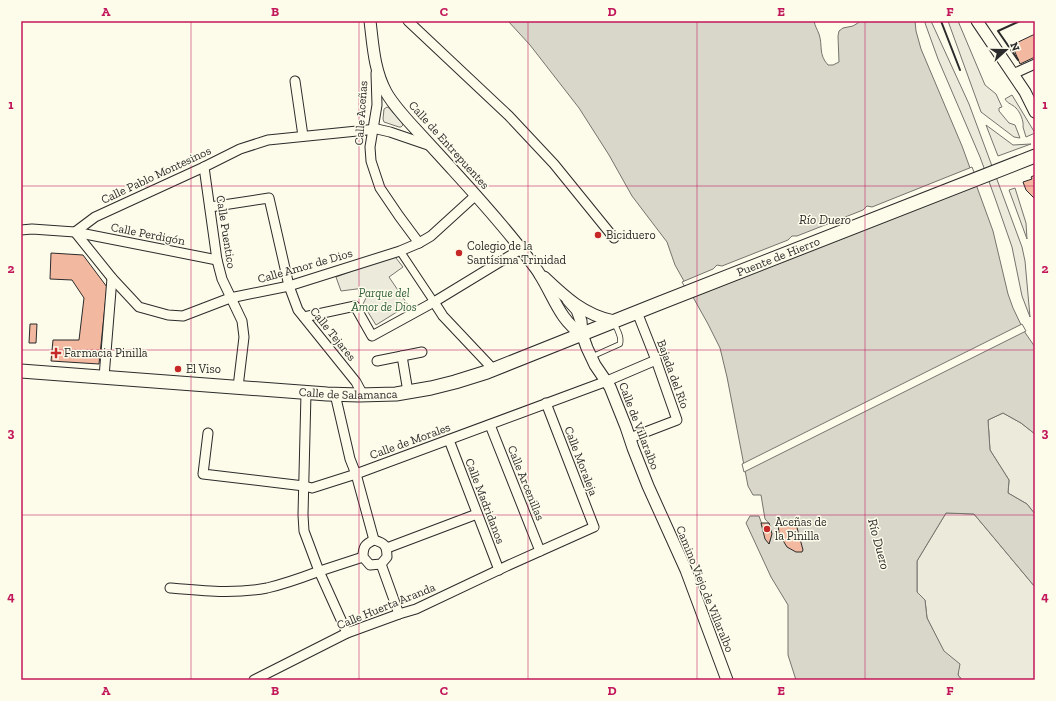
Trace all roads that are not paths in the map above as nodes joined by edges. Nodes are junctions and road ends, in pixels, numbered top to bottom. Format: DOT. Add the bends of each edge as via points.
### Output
graph roads {
  1 [pos="370,21"];
  2 [pos="408,21"];
  3 [pos="977,21"];
  4 [pos="1035,64"];
  5 [pos="376,67"];
  6 [pos="1013,74"];
  7 [pos="295,82"];
  8 [pos="1025,92"];
  9 [pos="1035,101"];
  10 [pos="1035,112"];
  11 [pos="373,129"];
  12 [pos="303,136"];
  13 [pos="431,146"];
  14 [pos="1035,156"];
  15 [pos="204,167"];
  16 [pos="476,195"];
  17 [pos="210,207"];
  18 [pos="21,230"];
  19 [pos="75,232"];
  20 [pos="614,238"];
  21 [pos="419,243"];
  22 [pos="521,249"];
  23 [pos="400,250"];
  24 [pos="217,260"];
  25 [pos="539,272"];
  26 [pos="112,278"];
  27 [pos="289,286"];
  28 [pos="230,298"];
  29 [pos="568,300"];
  30 [pos="434,302"];
  31 [pos="660,303"];
  32 [pos="637,312"];
  33 [pos="304,317"];
  34 [pos="614,321"];
  35 [pos="582,334"];
  36 [pos="422,352"];
  37 [pos="402,356"];
  38 [pos="591,357"];
  39 [pos="656,360"];
  40 [pos="377,361"];
  41 [pos="494,369"];
  42 [pos="21,371"];
  43 [pos="104,377"];
  44 [pos="607,381"];
  45 [pos="238,388"];
  46 [pos="408,392"];
  47 [pos="306,393"];
  48 [pos="335,394"];
  49 [pos="364,395"];
  50 [pos="546,403"];
  51 [pos="490,425"];
  52 [pos="208,433"];
  53 [pos="630,438"];
  54 [pos="449,440"];
  55 [pos="356,474"];
  56 [pos="304,486"];
  57 [pos="648,486"];
  58 [pos="477,514"];
  59 [pos="594,527"];
  60 [pos="374,540"];
  61 [pos="387,548"];
  62 [pos="540,551"];
  63 [pos="363,556"];
  64 [pos="381,564"];
  65 [pos="499,570"];
  66 [pos="319,571"];
  67 [pos="170,588"];
  68 [pos="399,614"];
  69 [pos="347,633"];
  70 [pos="254,680"];
  71 [pos="727,680"];
  1 -- 5 [label="street, Calle de Entrepuentes"];
  2 -- 20 [label="street" via="509,116 554,164"];
  3 -- 6 [label="street"];
  4 -- 6 [label="street"];
  5 -- 11 [label="street, Calle Aceñas"];
  5 -- 13 [label="street, Calle de Entrepuentes" via="390,99"];
  6 -- 8 [label="street"];
  7 -- 12 [label="street"];
  8 -- 9 [label="street"];
  8 -- 10 [label="street"];
  11 -- 12 [label="street, Calle Pablo Montesinos"];
  11 -- 13 [label="street, Calle Pablo Montesinos"];
  11 -- 21 [label="street, Calle Aceñas" via="371,161 380,188"];
  12 -- 15 [label="street, Calle Pablo Montesinos" via="268,140 240,149"];
  13 -- 16 [label="street, Calle de Entrepuentes"];
  14 -- 31 [label="main road, Puente de Hierro"];
  15 -- 17 [label="street, Calle Puentico"];
  15 -- 19 [label="street, Calle Pablo Montesinos" via="95,217"];
  16 -- 21 [label="street, Calle Amor de Dios" via="431,236"];
  16 -- 22 [label="street, Calle de Entrepuentes"];
  17 -- 24 [label="street, Calle Puentico"];
  17 -- 27 [label="street, Calle Tejares" via="269,198"];
  18 -- 19 [label="street"];
  19 -- 24 [label="street, Calle Perdigón"];
  19 -- 26 [label="street, Calle Amor de Dios"];
  21 -- 23 [label="street, Calle Amor de Dios"];
  22 -- 25 [label="street, Calle de Entrepuentes"];
  22 -- 30 [label="street"];
  23 -- 27 [label="street, Calle Amor de Dios"];
  23 -- 30 [label="street"];
  24 -- 28 [label="street, Calle Puentico"];
  25 -- 29 [label="street, Calle de Entrepuentes"];
  25 -- 35 [label="street, Calle de Entrepuentes" via="566,320"];
  26 -- 28 [label="street, Calle Amor de Dios" via="139,307 168,315 183,316"];
  26 -- 43 [label="street"];
  27 -- 28 [label="street, Calle Amor de Dios"];
  27 -- 33 [label="street, Calle Tejares" via="298,310"];
  28 -- 45 [label="street, Calle Puentico" via="242,321 244,337"];
  29 -- 34 [label="street, Calle de Entrepuentes" via="593,314"];
  29 -- 35 [label="street, Calle de Entrepuentes" via="581,321"];
  30 -- 33 [label="street" via="372,336 355,306"];
  30 -- 41 [label="street" via="443,316"];
  31 -- 32 [label="main road, Calle de Salamanca"];
  32 -- 34 [label="main road, Calle de Salamanca"];
  32 -- 39 [label="street, Bajada del Río"];
  33 -- 49 [label="street, Calle Tejares"];
  34 -- 35 [label="main road, Calle de Salamanca"];
  34 -- 38 [label="lane" via="620,344"];
  35 -- 38 [label="street, Calle de Villaralbo"];
  35 -- 41 [label="main road, Calle de Salamanca"];
  36 -- 37 [label="street"];
  37 -- 40 [label="street"];
  37 -- 46 [label="street"];
  38 -- 44 [label="street, Calle de Villaralbo"];
  39 -- 44 [label="street, Calle de Morales"];
  39 -- 53 [label="street, Bajada del Río" via="677,420"];
  41 -- 46 [label="main road, Calle de Salamanca" via="455,382"];
  42 -- 43 [label="main road, Calle de Salamanca"];
  43 -- 45 [label="main road, Calle de Salamanca"];
  44 -- 50 [label="street, Calle de Morales"];
  44 -- 53 [label="street, Calle de Villaralbo"];
  45 -- 47 [label="main road, Calle de Salamanca"];
  46 -- 49 [label="main road, Calle de Salamanca"];
  47 -- 48 [label="main road, Calle de Salamanca"];
  47 -- 56 [label="street"];
  48 -- 49 [label="main road, Calle de Salamanca"];
  48 -- 55 [label="street"];
  50 -- 51 [label="street, Calle de Morales"];
  50 -- 59 [label="street, Calle Moraleja"];
  51 -- 54 [label="street, Calle de Morales"];
  51 -- 62 [label="street, Calle Arcenillas"];
  52 -- 56 [label="street, Calle de Morales" via="203,474"];
  53 -- 57 [label="street, Calle de Villaralbo"];
  54 -- 55 [label="street, Calle de Morales"];
  54 -- 58 [label="street, Calle Madridanos"];
  55 -- 56 [label="street, Calle de Morales" via="312,488"];
  55 -- 60 [label="street"];
  56 -- 66 [label="street" via="304,531"];
  57 -- 71 [label="street, Camino Viejo de Villaralbo" via="686,570"];
  58 -- 61 [label="street"];
  58 -- 65 [label="street, Calle Madridanos"];
  59 -- 62 [label="street, Calle Huerta Aranda"];
  60 -- 61 [label="street" via="382,542"];
  60 -- 63 [label="street" via="367,543 363,549"];
  61 -- 64 [label="street" via="387,557"];
  62 -- 65 [label="street, Calle Huerta Aranda"];
  63 -- 64 [label="street" via="370,565"];
  63 -- 66 [label="street"];
  64 -- 68 [label="street"];
  65 -- 68 [label="street, Calle Huerta Aranda" via="416,609"];
  66 -- 67 [label="street" via="268,588 214,591"];
  66 -- 69 [label="street"];
  68 -- 69 [label="street, Calle Huerta Aranda"];
  69 -- 70 [label="street, Calle Huerta Aranda"];
}
